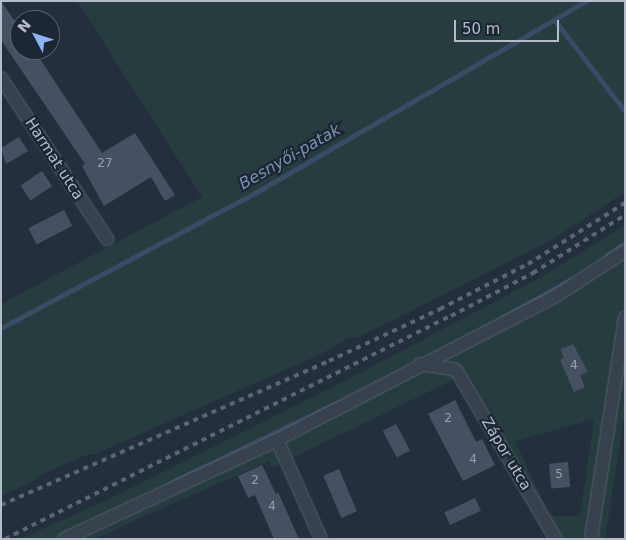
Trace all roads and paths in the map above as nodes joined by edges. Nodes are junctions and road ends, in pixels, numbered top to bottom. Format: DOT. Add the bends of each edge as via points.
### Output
graph roads {
  1 [pos="1,78"];
  2 [pos="107,239"];
  3 [pos="625,252"];
  4 [pos="625,318"];
  5 [pos="463,344"];
  6 [pos="420,364"];
  7 [pos="456,370"];
  8 [pos="277,440"];
  9 [pos="64,539"];
  10 [pos="321,539"];
  11 [pos="556,539"];
  12 [pos="591,539"];
  1 -- 2 [label="street, Harmat utca"];
  3 -- 5 [label="street" via="556,296"];
  4 -- 12 [label="street"];
  5 -- 6 [label="street"];
  5 -- 7 [label="street"];
  6 -- 7 [label="street"];
  6 -- 8 [label="street"];
  7 -- 11 [label="street, Zápor utca"];
  8 -- 9 [label="street"];
  8 -- 10 [label="street"];
}
